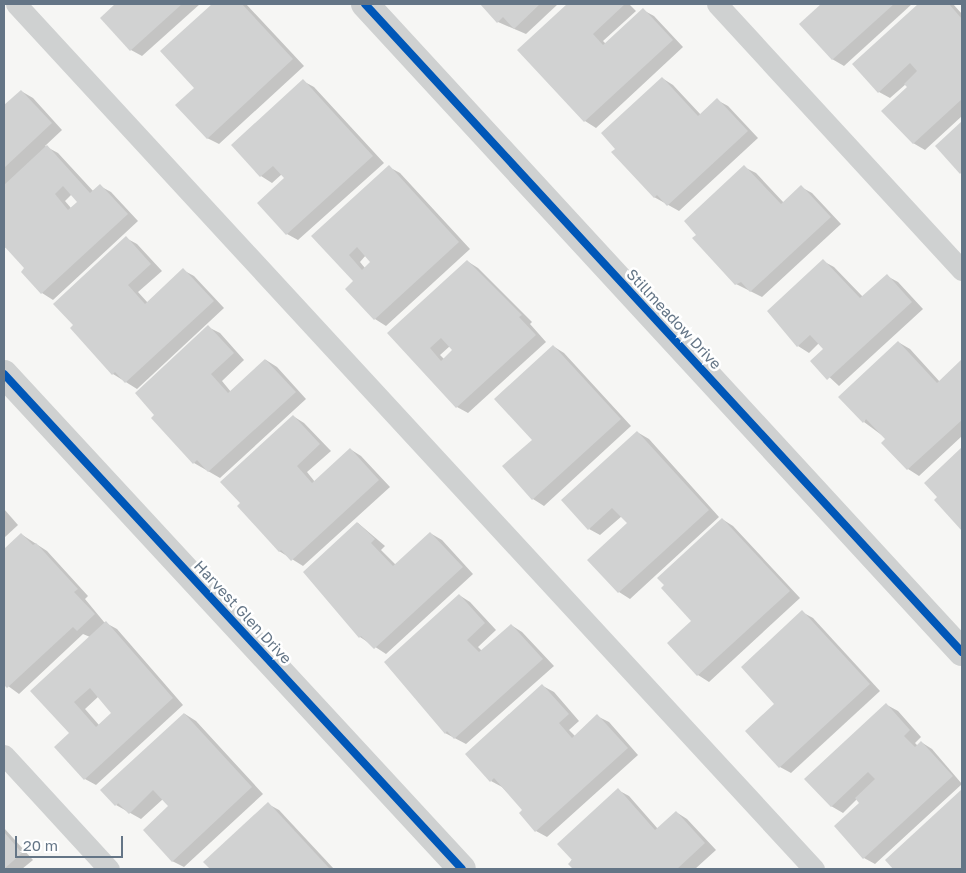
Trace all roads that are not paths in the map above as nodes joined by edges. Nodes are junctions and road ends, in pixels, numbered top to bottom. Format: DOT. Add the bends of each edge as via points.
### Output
graph roads {
  1 [pos="16,4"];
  2 [pos="365,4"];
  3 [pos="717,4"];
  4 [pos="962,270"];
  5 [pos="4,374"];
  6 [pos="962,652"];
  7 [pos="4,756"];
  8 [pos="109,869"];
  9 [pos="462,869"];
  10 [pos="814,869"];
  1 -- 10 [label="lane"];
  2 -- 6 [label="street, Stillmeadow Drive"];
  3 -- 4 [label="lane"];
  5 -- 9 [label="street, Harvest Glen Drive"];
  7 -- 8 [label="lane"];
}
